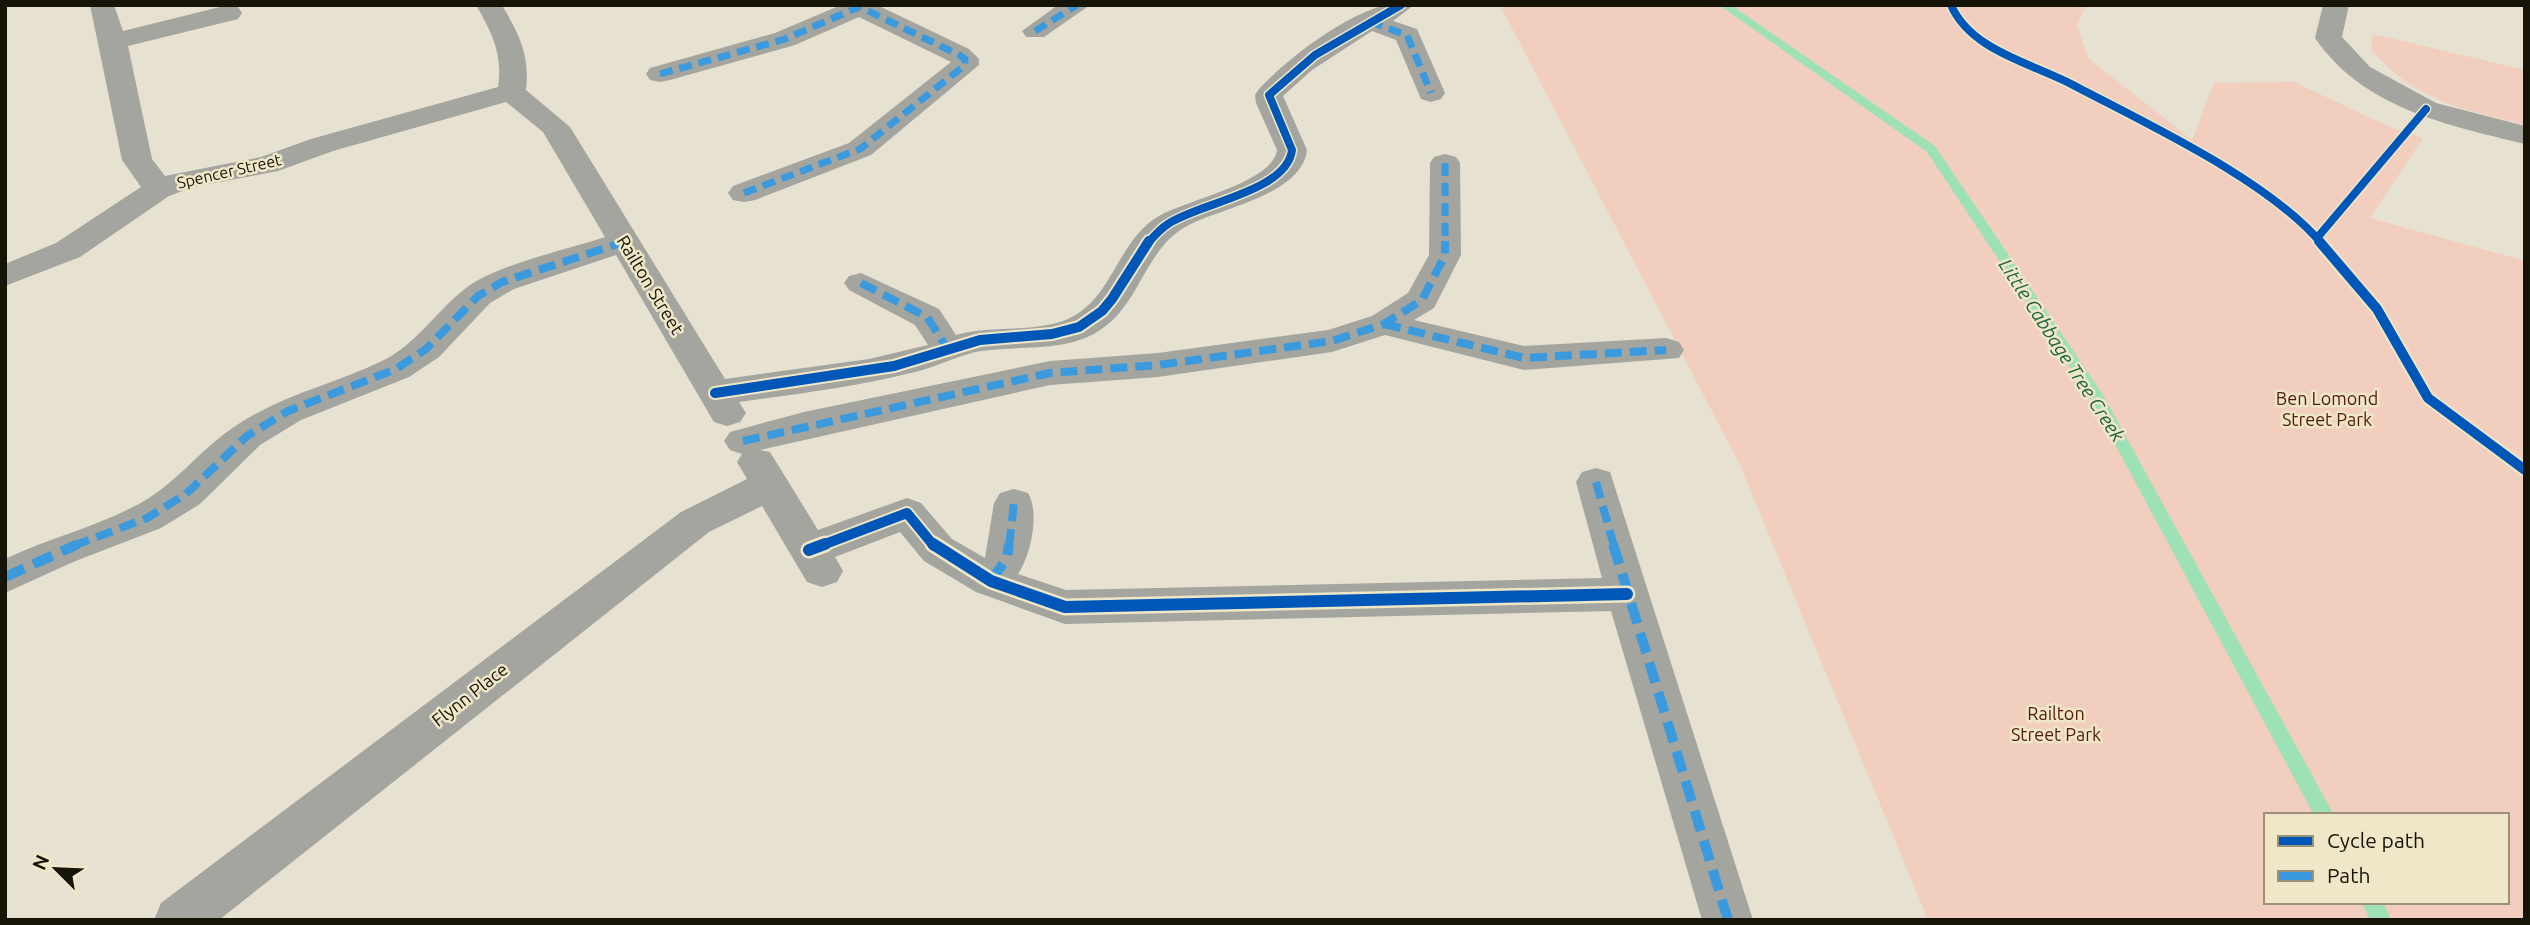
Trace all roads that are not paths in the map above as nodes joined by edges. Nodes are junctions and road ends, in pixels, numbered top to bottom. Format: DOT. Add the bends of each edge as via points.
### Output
graph roads {
  1 [pos="489,5"];
  2 [pos="1077,5"];
  3 [pos="1401,5"];
  4 [pos="2336,5"];
  5 [pos="858,6"];
  6 [pos="102,7"];
  7 [pos="229,13"];
  8 [pos="1368,21"];
  9 [pos="1035,31"];
  10 [pos="113,41"];
  11 [pos="660,74"];
  12 [pos="511,92"];
  13 [pos="1431,93"];
  14 [pos="2525,135"];
  15 [pos="1445,163"];
  16 [pos="158,189"];
  17 [pos="744,193"];
  18 [pos="624,242"];
  19 [pos="5,276"];
  20 [pos="861,283"];
  21 [pos="1384,324"];
  22 [pos="1665,350"];
  23 [pos="949,351"];
  24 [pos="715,393"];
  25 [pos="743,441"];
  26 [pos="1596,482"];
  27 [pos="770,485"];
  28 [pos="1014,503"];
  29 [pos="5,577"];
  30 [pos="991,581"];
  31 [pos="1626,594"];
  32 [pos="178,920"];
  33 [pos="1728,920"];
  1 -- 12 [label="street" via="513,47 516,63"];
  2 -- 9 [label="street"];
  3 -- 8 [label="street"];
  4 -- 14 [label="street" via="2328,38 2360,73 2426,109"];
  5 -- 11 [label="street" via="785,39"];
  5 -- 17 [label="street" via="959,55 965,65 860,149"];
  6 -- 10 [label="street"];
  7 -- 10 [label="street"];
  8 -- 13 [label="street" via="1406,35"];
  8 -- 23 [label="street" via="1280,80 1269,95 1270,108 1291,141 1292,157 1282,170 1258,186 1167,224 1142,249 1116,298 1087,324 1045,335 977,341"];
  10 -- 16 [label="street" via="137,160"];
  12 -- 16 [label="street, Spencer Street" via="267,165 187,179"];
  12 -- 18 [label="street, Railton Street" via="555,127"];
  15 -- 21 [label="street" via="1445,255 1422,300"];
  16 -- 19 [label="street, Spencer Street" via="68,250"];
  18 -- 24 [label="street, Railton Street"];
  18 -- 29 [label="street" via="502,282 478,296 426,349 396,369 288,411 247,436 186,494 148,518"];
  20 -- 23 [label="street" via="927,317"];
  21 -- 22 [label="street" via="1524,358"];
  21 -- 25 [label="street" via="1332,341 1158,365 1050,373"];
  23 -- 24 [label="street" via="920,360"];
  24 -- 25 [label="street, Railton Street"];
  25 -- 27 [label="street, Railton Street"];
  26 -- 31 [label="street"];
  27 -- 30 [label="street, Railton Street" via="815,560 908,513 938,550"];
  27 -- 32 [label="street, Flynn Place" via="695,522"];
  28 -- 30 [label="street" via="1007,558"];
  30 -- 31 [label="street" via="1065,607"];
  31 -- 33 [label="street"];
}
